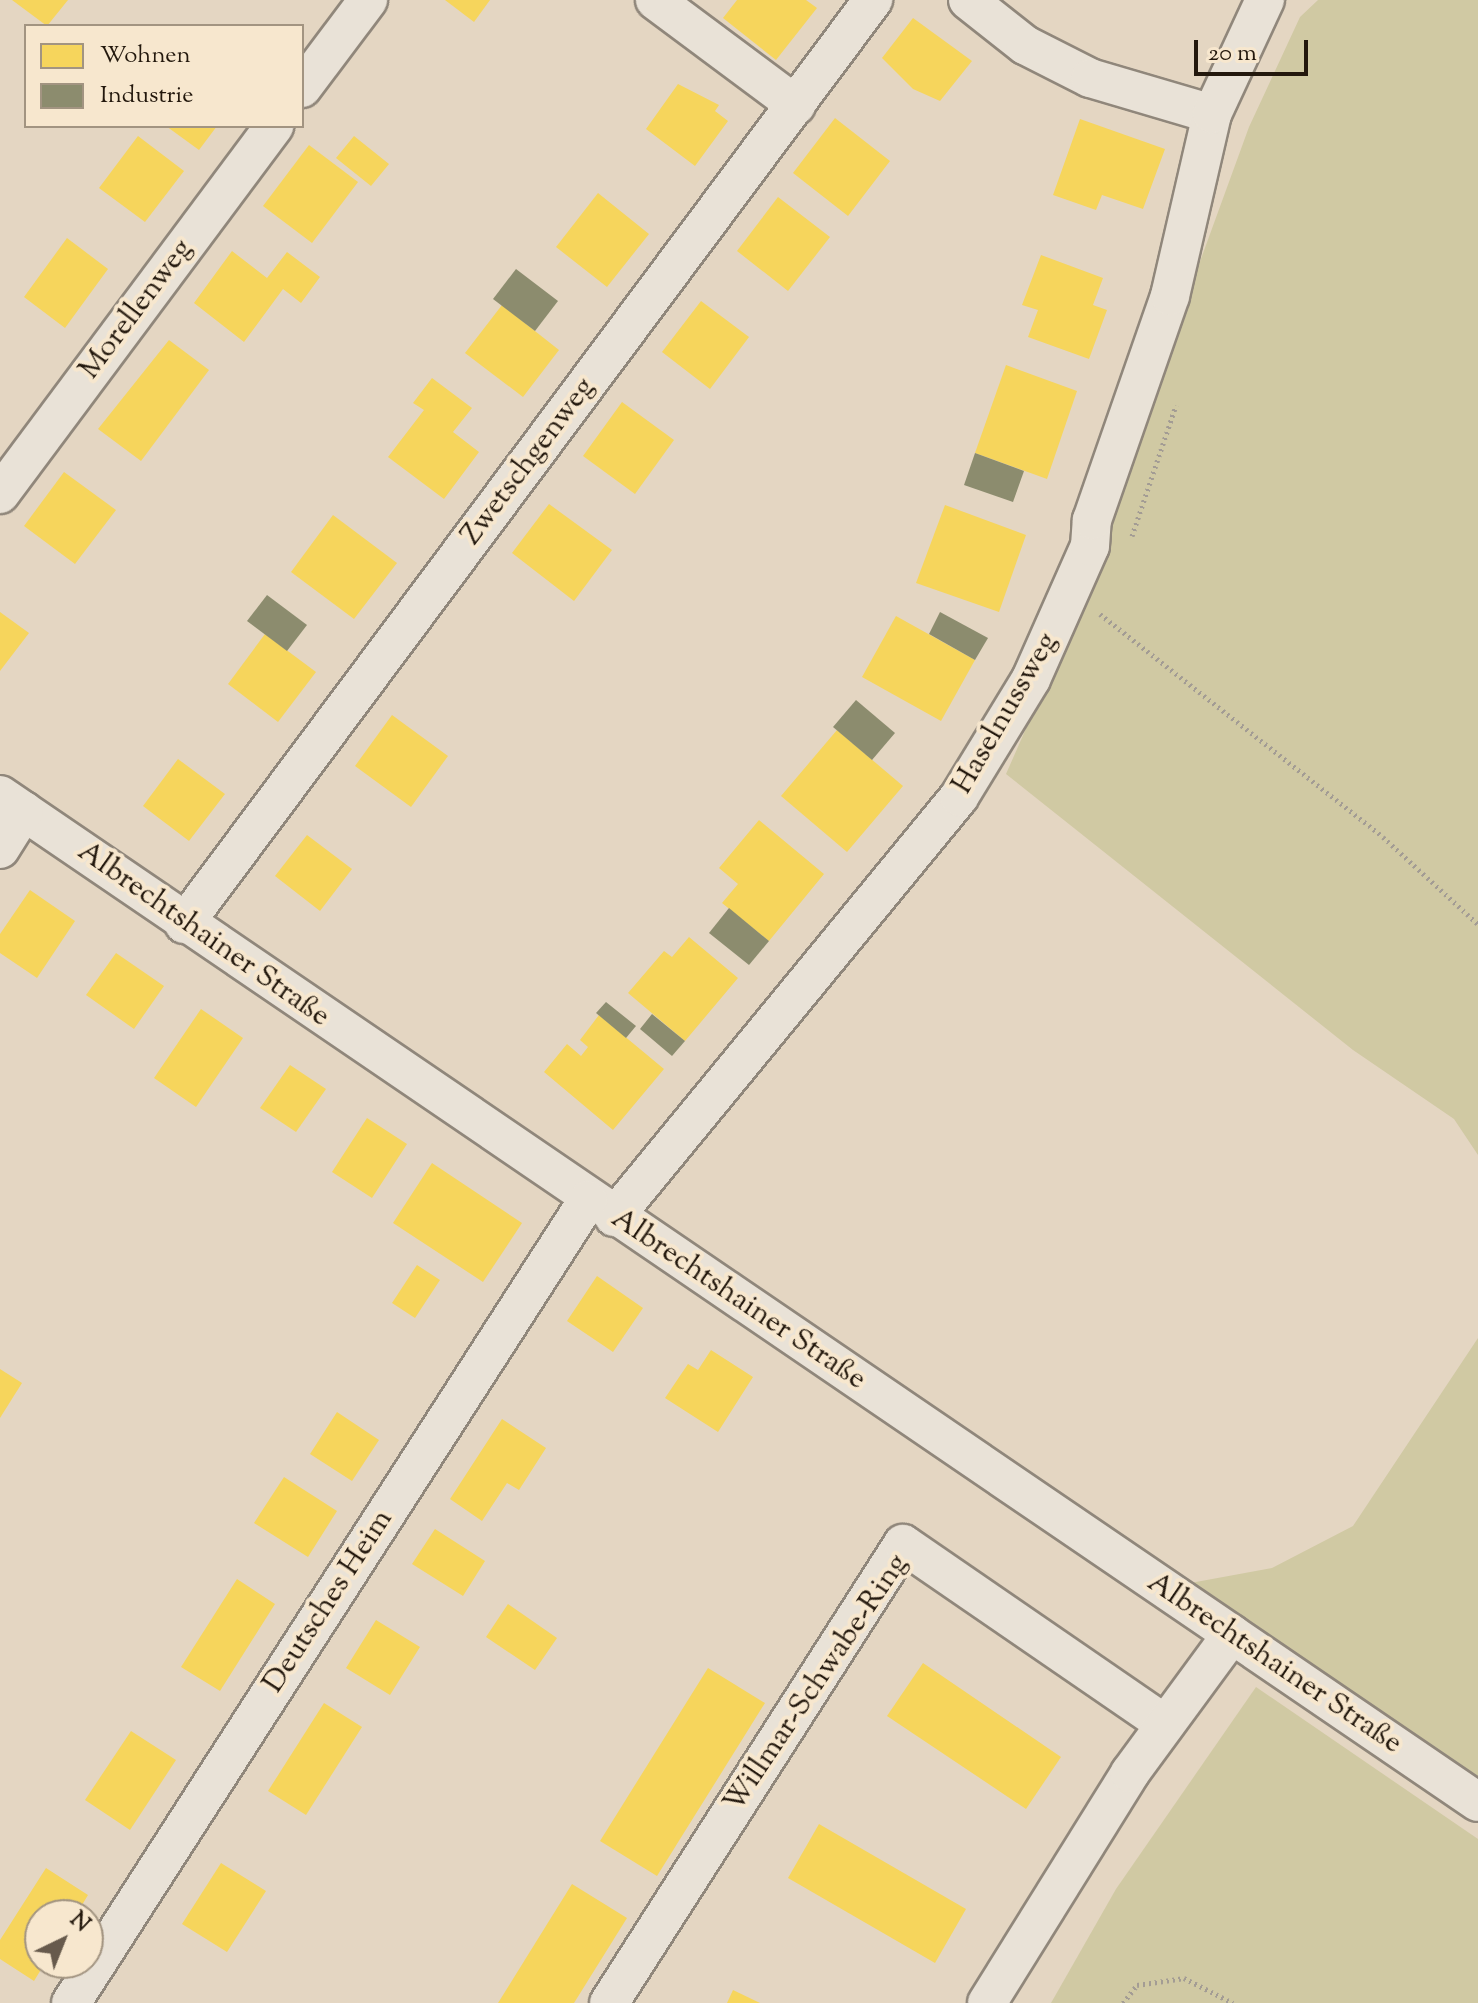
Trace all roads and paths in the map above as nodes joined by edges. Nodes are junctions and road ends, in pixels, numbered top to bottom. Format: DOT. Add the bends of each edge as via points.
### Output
graph roads {
  1 [pos="368,0"];
  2 [pos="655,0"];
  3 [pos="873,0"];
  4 [pos="968,0"];
  5 [pos="1265,0"];
  6 [pos="304,85"];
  7 [pos="796,105"];
  8 [pos="1212,114"];
  9 [pos="273,128"];
  10 [pos="0,494"];
  11 [pos="1070,601"];
  12 [pos="12,803"];
  13 [pos="0,849"];
  14 [pos="184,924"];
  15 [pos="1478,924"];
  16 [pos="601,1208"];
  17 [pos="1232,1634"];
  18 [pos="1165,1724"];
  19 [pos="1478,1802"];
  20 [pos="71,2003"];
  21 [pos="609,2003"];
  22 [pos="987,2003"];
  23 [pos="1123,2003"];
  24 [pos="1233,2003"];
  1 -- 6 [label="street"];
  2 -- 7 [label="street"];
  3 -- 7 [label="street, Zwetschgenweg"];
  4 -- 8 [label="street" via="1025,45 1090,78"];
  5 -- 8 [label="street, Haselnussweg"];
  7 -- 14 [label="street, Zwetschgenweg"];
  8 -- 11 [label="street, Haselnussweg" via="1170,296"];
  9 -- 10 [label="street, Morellenweg"];
  11 -- 15 [label="path" via="1100,615 1383,837"];
  11 -- 16 [label="street, Haselnussweg" via="959,797"];
  12 -- 13 [label="street"];
  12 -- 14 [label="street, Albrechtshainer Straße"];
  14 -- 16 [label="street, Albrechtshainer Straße"];
  16 -- 17 [label="street, Albrechtshainer Straße"];
  16 -- 20 [label="street, Deutsches Heim"];
  17 -- 18 [label="street"];
  17 -- 19 [label="street, Albrechtshainer Straße"];
  18 -- 21 [label="street, Willmar-Schwabe-Ring" via="903,1544"];
  18 -- 22 [label="street"];
  23 -- 24 [label="path" via="1137,1985 1184,1978"];
}
